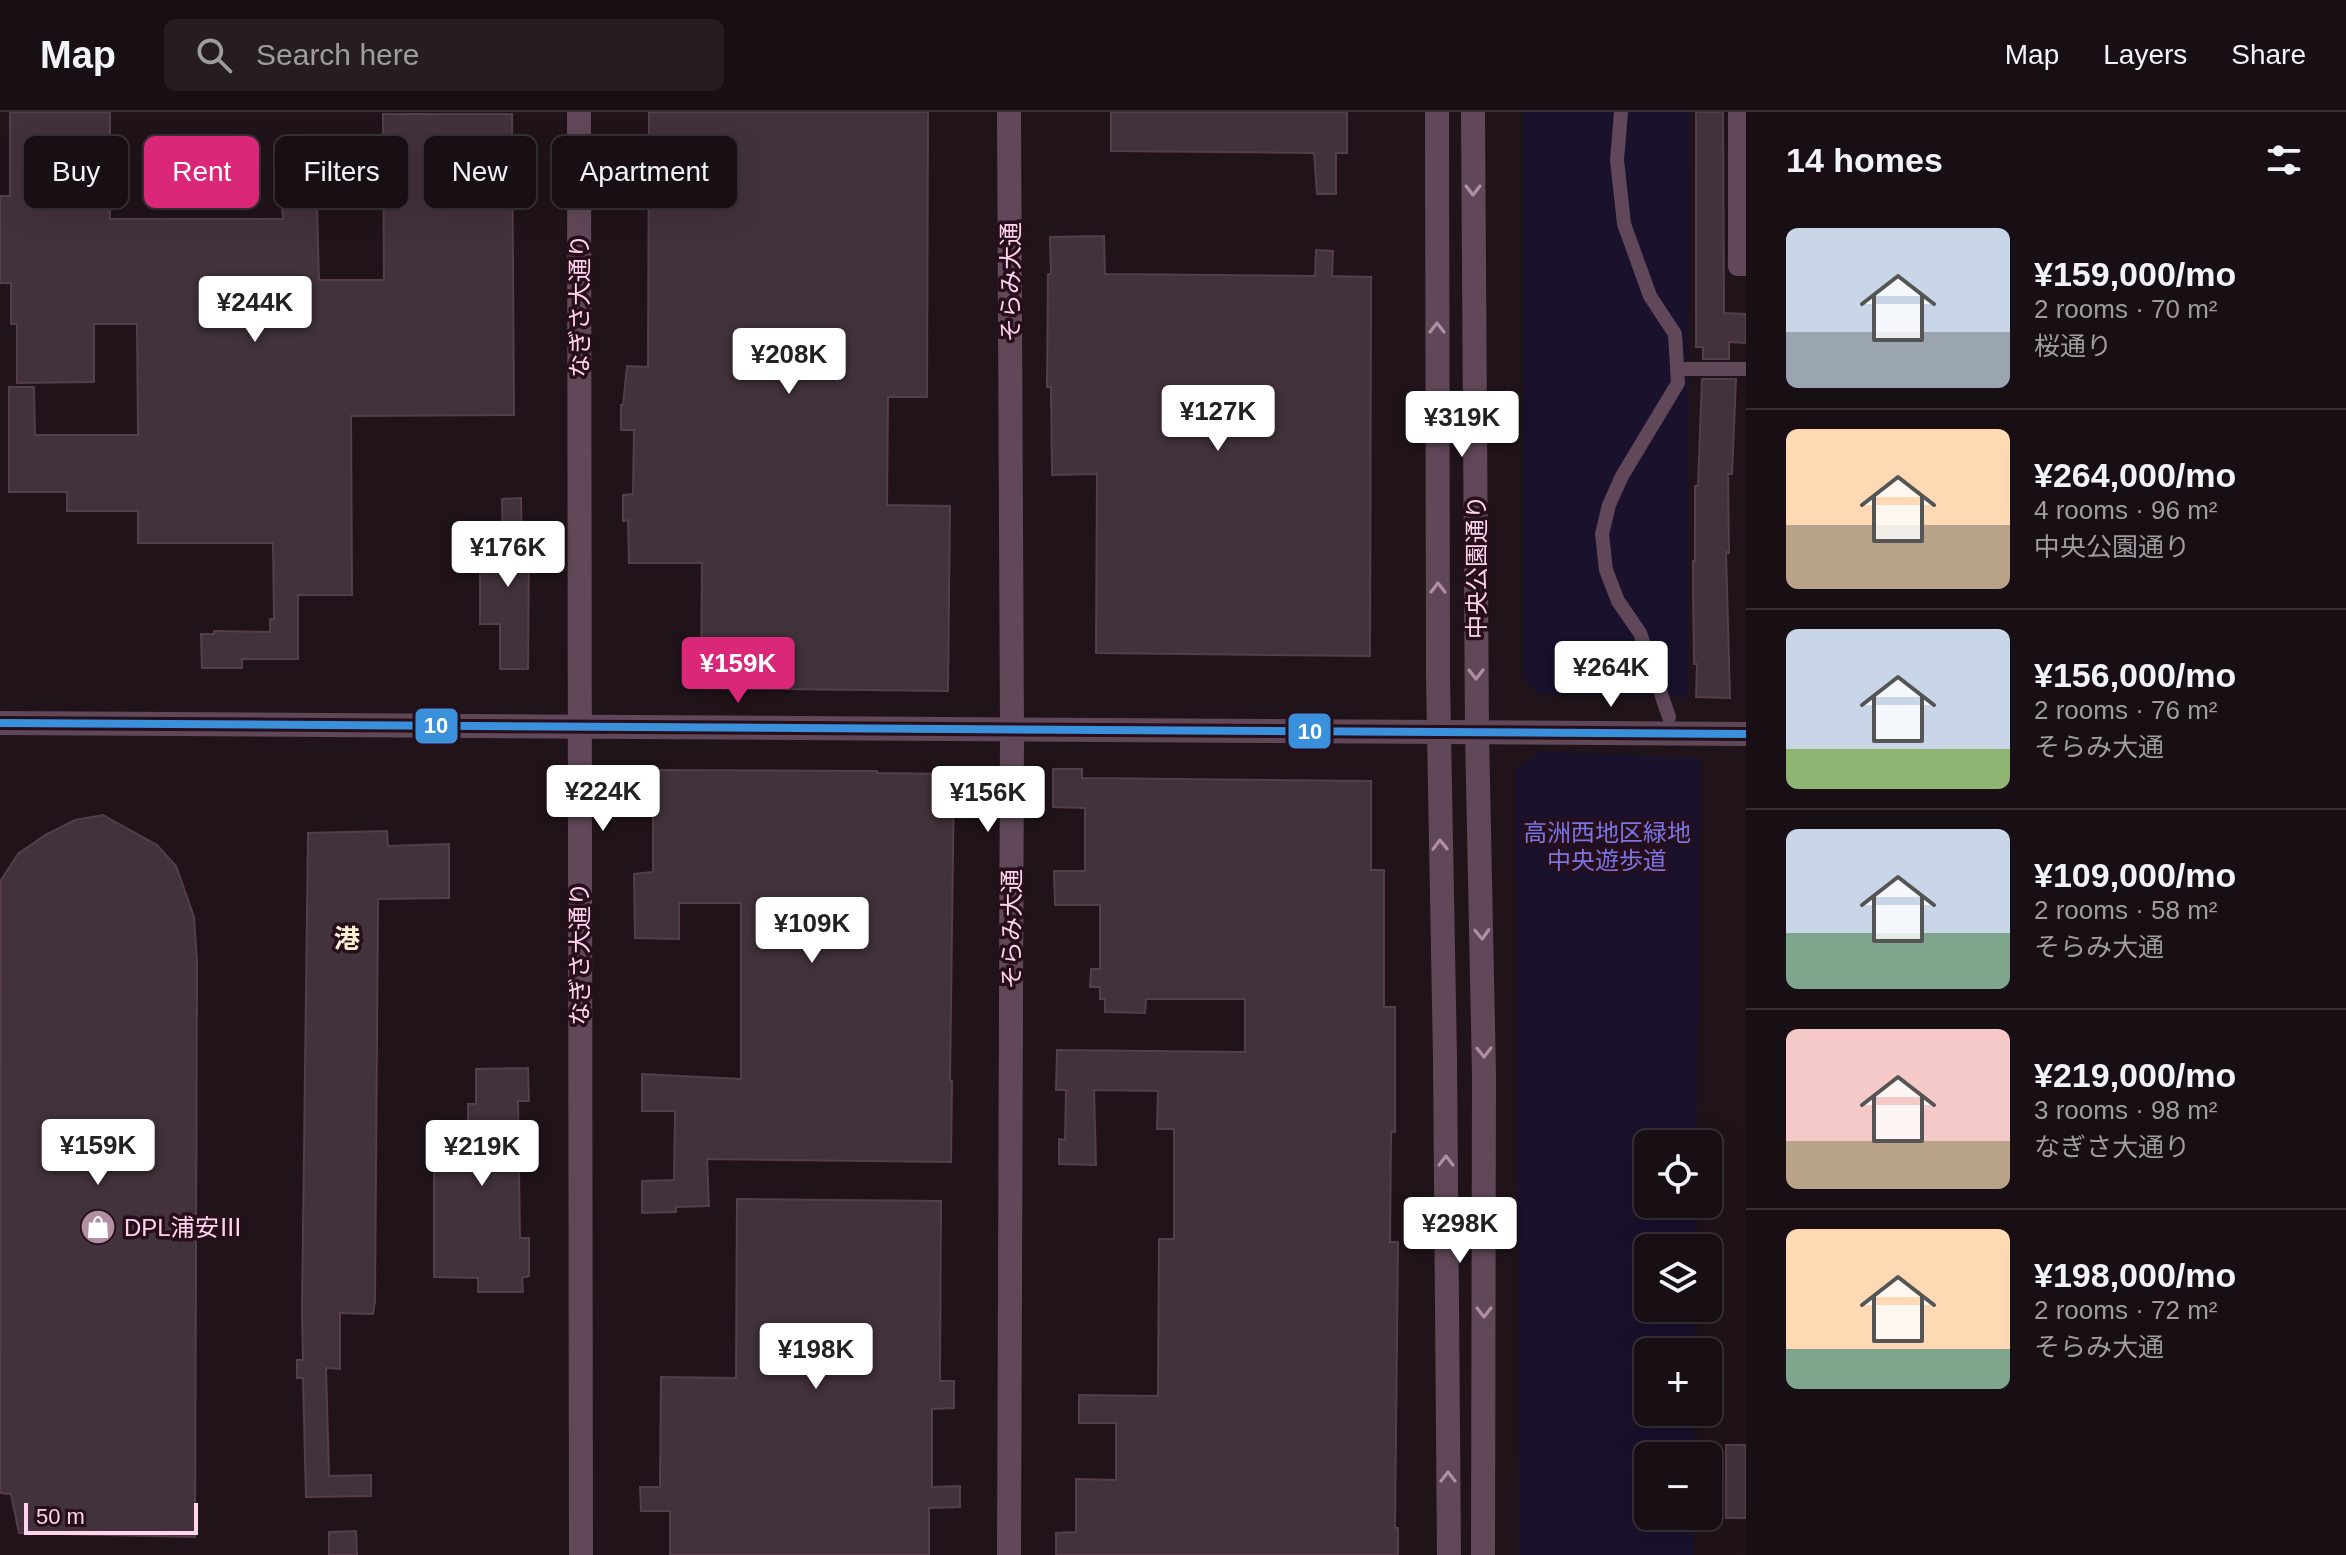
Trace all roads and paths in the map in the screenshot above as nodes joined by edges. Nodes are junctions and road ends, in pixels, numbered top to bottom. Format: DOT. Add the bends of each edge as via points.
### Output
graph roads {
  1 [pos="579,112"];
  2 [pos="1009,112"];
  3 [pos="1437,112"];
  4 [pos="1473,112"];
  5 [pos="1621,112"];
  6 [pos="1737,112"];
  7 [pos="1742,151"];
  8 [pos="1746,267"];
  9 [pos="1677,369"];
  10 [pos="1746,369"];
  11 [pos="1669,717"];
  12 [pos="0,723"];
  13 [pos="579,728"];
  14 [pos="1012,731"];
  15 [pos="1439,733"];
  16 [pos="1477,733"];
  17 [pos="1746,734"];
  18 [pos="581,1555"];
  19 [pos="1009,1555"];
  20 [pos="1449,1555"];
  21 [pos="1483,1555"];
  1 -- 13 [label="street, なぎさ大通り"];
  2 -- 14 [label="street, そらみ大通"];
  15 -- 3 [label="street, 中央公園通り, one-way"];
  4 -- 16 [label="street, 中央公園通り, one-way"];
  5 -- 9 [label="street" via="1617,160 1624,224 1650,296 1675,334"];
  6 -- 7 [label="street"];
  7 -- 8 [label="street" via="1737,267"];
  9 -- 10 [label="street"];
  9 -- 11 [label="street" via="1678,383 1622,476 1602,534 1606,570 1618,601 1640,633"];
  12 -- 13 [label="street"];
  13 -- 14 [label="street"];
  13 -- 18 [label="street, なぎさ大通り"];
  14 -- 15 [label="street"];
  14 -- 19 [label="street, そらみ大通"];
  15 -- 16 [label="street"];
  20 -- 15 [label="street, 中央公園通り, one-way"];
  16 -- 17 [label="street"];
  16 -- 21 [label="street, 中央公園通り, one-way" via="1483,974"];
}
